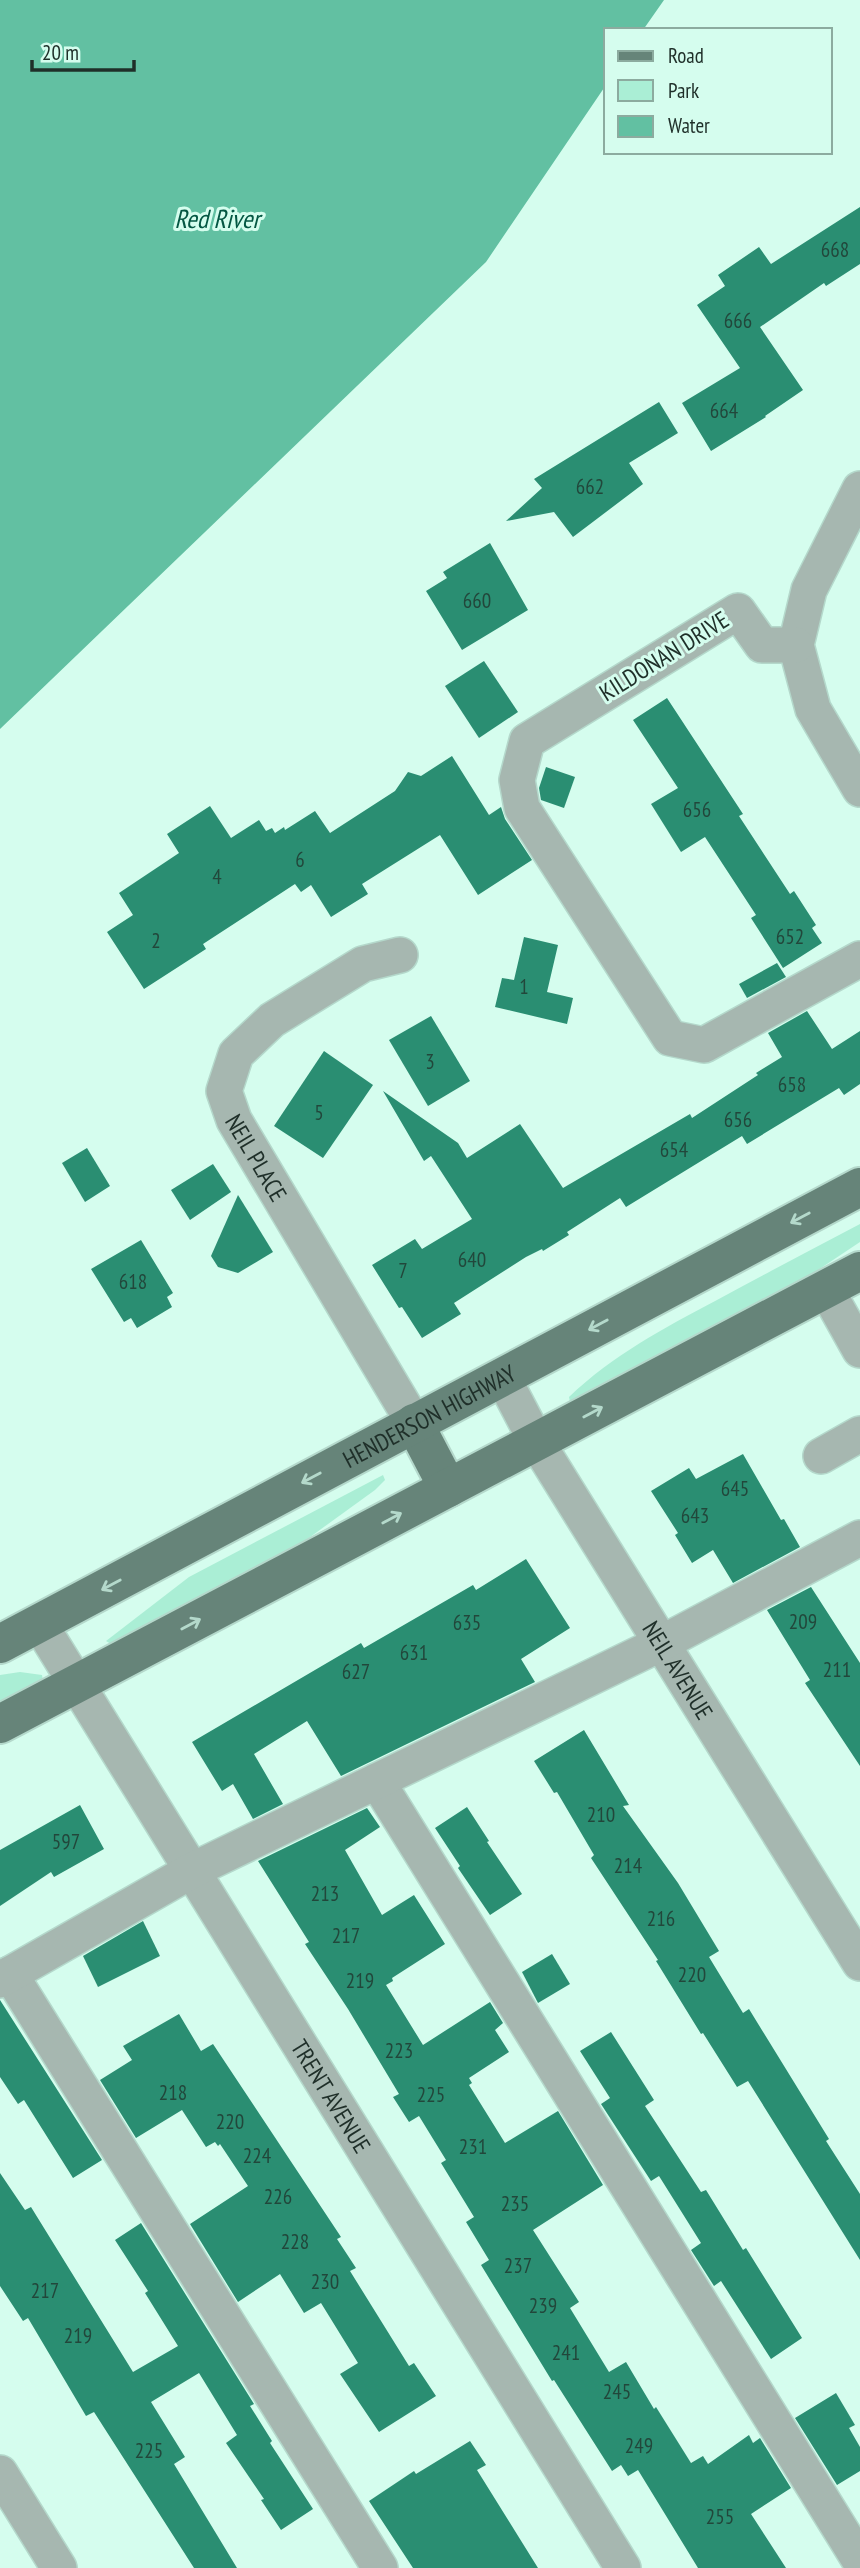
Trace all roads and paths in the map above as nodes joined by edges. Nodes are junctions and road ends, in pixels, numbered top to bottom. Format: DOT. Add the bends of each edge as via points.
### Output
graph roads {
  1 [pos="860,489"];
  2 [pos="796,645"];
  3 [pos="860,789"];
  4 [pos="400,955"];
  5 [pos="860,959"];
  6 [pos="860,1186"];
  7 [pos="860,1271"];
  8 [pos="826,1289"];
  9 [pos="860,1350"];
  10 [pos="502,1376"];
  11 [pos="414,1423"];
  12 [pos="860,1434"];
  13 [pos="536,1441"];
  14 [pos="821,1456"];
  15 [pos="448,1488"];
  16 [pos="860,1538"];
  17 [pos="39,1623"];
  18 [pos="662,1643"];
  19 [pos="0,1644"];
  20 [pos="78,1683"];
  21 [pos="0,1724"];
  22 [pos="377,1781"];
  23 [pos="191,1871"];
  24 [pos="860,1964"];
  25 [pos="5,1977"];
  26 [pos="0,2473"];
  27 [pos="860,2561"];
  28 [pos="59,2568"];
  29 [pos="380,2568"];
  30 [pos="623,2568"];
  1 -- 2 [label="street" via="809,590"];
  2 -- 3 [label="street" via="813,709"];
  2 -- 5 [label="street, KILDONAN DRIVE" via="762,645 738,611 527,741 517,780 522,808 670,1038 704,1045"];
  4 -- 11 [label="street, NEIL PLACE" via="363,964 272,1020 236,1054 224,1091 234,1120"];
  6 -- 10 [label="main road, HENDERSON HIGHWAY, one-way"];
  7 -- 8 [label="main road"];
  8 -- 9 [label="street"];
  13 -- 8 [label="main road, one-way"];
  10 -- 11 [label="main road, HENDERSON HIGHWAY"];
  10 -- 13 [label="street, NEIL AVENUE"];
  11 -- 15 [label="main road"];
  11 -- 17 [label="main road, HENDERSON HIGHWAY, one-way"];
  12 -- 14 [label="street"];
  13 -- 15 [label="main road"];
  13 -- 18 [label="street, NEIL AVENUE"];
  20 -- 15 [label="main road, one-way"];
  16 -- 18 [label="street"];
  17 -- 19 [label="main road, HENDERSON HIGHWAY"];
  17 -- 20 [label="street, TRENT AVENUE"];
  18 -- 22 [label="street"];
  18 -- 24 [label="street, NEIL AVENUE"];
  20 -- 21 [label="main road"];
  20 -- 23 [label="street, TRENT AVENUE"];
  22 -- 23 [label="street"];
  22 -- 27 [label="street"];
  23 -- 25 [label="street"];
  23 -- 30 [label="street, TRENT AVENUE"];
  25 -- 29 [label="street"];
  26 -- 28 [label="street"];
}
